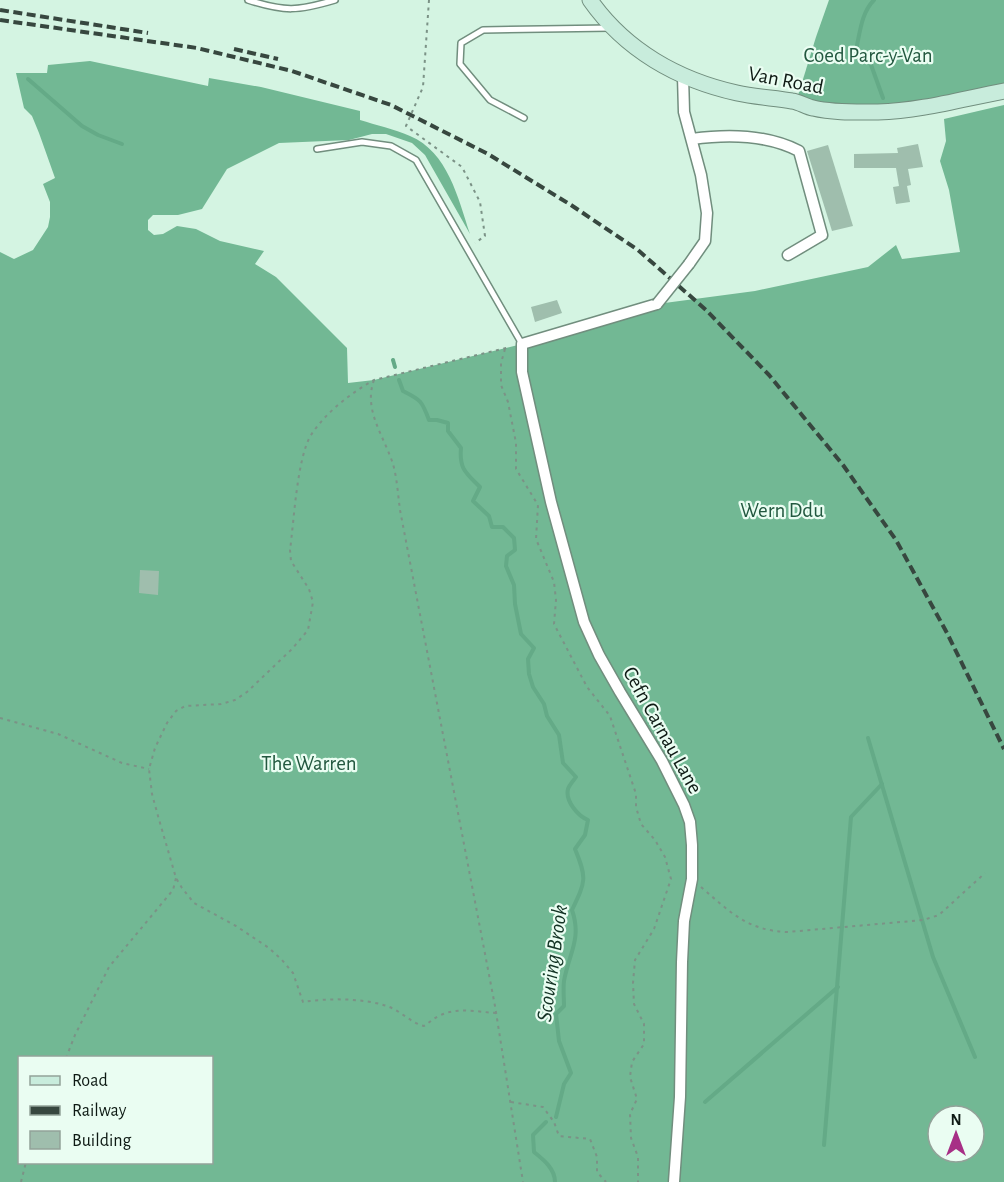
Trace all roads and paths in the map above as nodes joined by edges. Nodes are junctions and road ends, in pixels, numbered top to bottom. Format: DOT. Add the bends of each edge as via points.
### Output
graph roads {
  1 [pos="248,0"];
  2 [pos="335,0"];
  3 [pos="429,0"];
  4 [pos="590,0"];
  5 [pos="615,28"];
  6 [pos="683,76"];
  7 [pos="1004,91"];
  8 [pos="524,118"];
  9 [pos="692,139"];
  10 [pos="317,149"];
  11 [pos="466,249"];
  12 [pos="788,255"];
  13 [pos="522,344"];
  14 [pos="505,349"];
  15 [pos="374,380"];
  16 [pos="0,718"];
  17 [pos="149,769"];
  18 [pos="985,873"];
  19 [pos="176,878"];
  20 [pos="692,879"];
  21 [pos="496,1012"];
  22 [pos="67,1056"];
  23 [pos="511,1102"];
  24 [pos="26,1164"];
  25 [pos="21,1182"];
  26 [pos="524,1182"];
  27 [pos="606,1182"];
  28 [pos="638,1182"];
  29 [pos="674,1182"];
  1 -- 2 [label="lane" via="270,7 303,9"];
  3 -- 11 [label="path" via="423,87 406,126 462,167 480,202 485,236"];
  4 -- 5 [label="street, Van Road"];
  5 -- 6 [label="street, Van Road" via="657,63"];
  5 -- 8 [label="lane" via="483,30 461,43 460,64 490,100"];
  6 -- 7 [label="street, Van Road" via="737,93 841,111 905,110"];
  6 -- 9 [label="street" via="684,112"];
  9 -- 12 [label="street" via="720,135 761,138 799,151 822,235"];
  9 -- 13 [label="street, bridge" via="707,213 705,241 657,304"];
  10 -- 11 [label="lane" via="362,142 391,146 416,160"];
  11 -- 13 [label="lane"];
  13 -- 14 [label="path"];
  13 -- 20 [label="street, Cefn Carnau Lane" via="522,372 537,446 584,622 684,805 690,822"];
  14 -- 15 [label="path"];
  14 -- 28 [label="path" via="501,384 516,443 516,469 538,505 536,539 554,582 554,624 587,687 610,716 636,794 641,824 665,857 671,879 654,928 635,960 634,1004 644,1024 644,1044 632,1062 630,1077 637,1099 630,1114"];
  15 -- 17 [label="path" via="326,417 311,435 303,457 290,550 291,561 313,602 309,630 235,700 185,706 176,711 155,748"];
  15 -- 21 [label="path" via="370,398 375,424 393,465"];
  16 -- 17 [label="path" via="58,734 122,763"];
  17 -- 19 [label="path" via="152,794"];
  18 -- 20 [label="path" via="939,915 924,920 788,932 743,922"];
  19 -- 21 [label="path" via="194,903 236,926 282,960 293,973 303,1002 339,1000 387,1006 424,1026 441,1014 463,1010"];
  19 -- 22 [label="path" via="173,890 109,967"];
  20 -- 29 [label="street, Cefn Carnau Lane" via="684,921"];
  21 -- 23 [label="path"];
  23 -- 26 [label="path"];
  23 -- 27 [label="path" via="543,1107 559,1136 590,1139 597,1156 597,1172"];
  24 -- 25 [label="path"];
}
